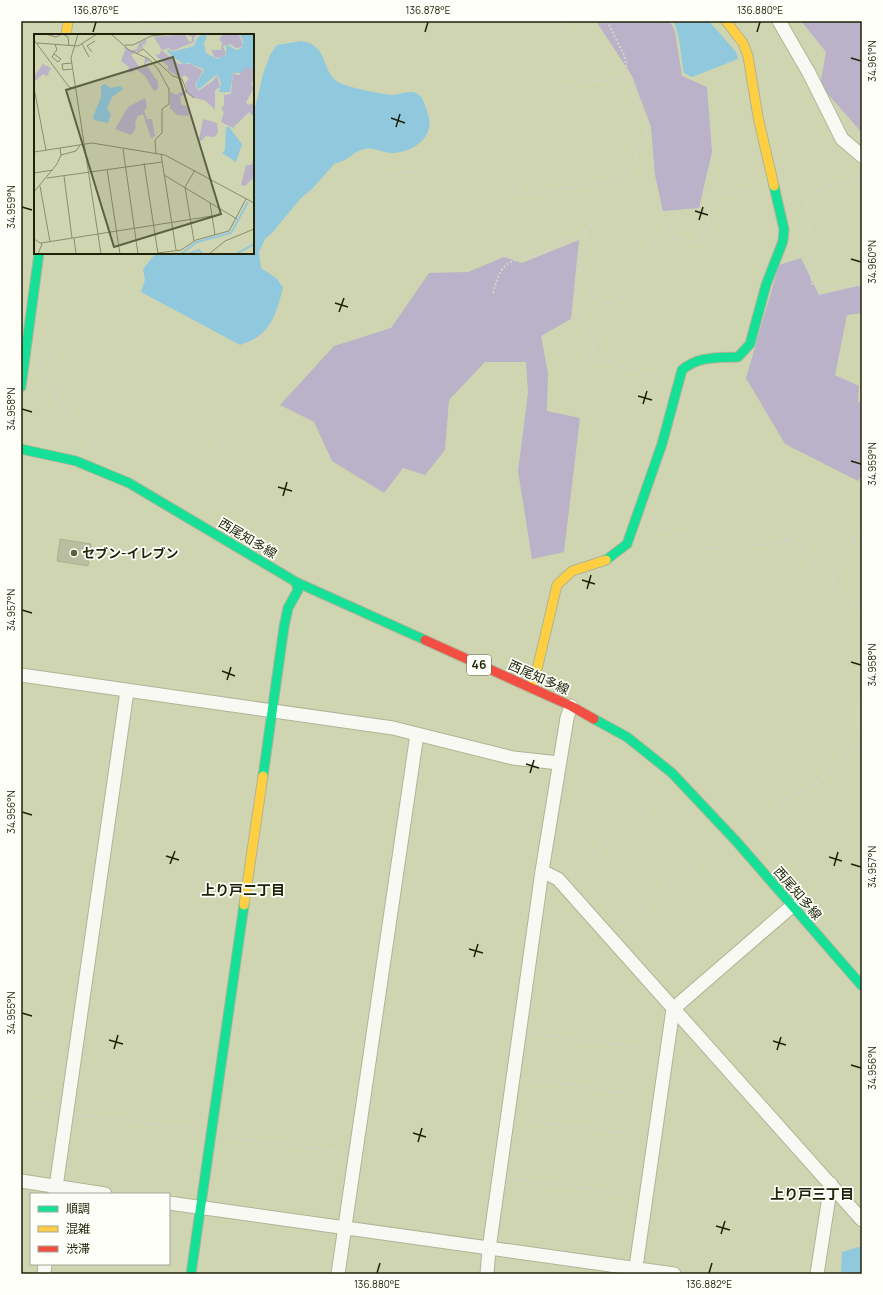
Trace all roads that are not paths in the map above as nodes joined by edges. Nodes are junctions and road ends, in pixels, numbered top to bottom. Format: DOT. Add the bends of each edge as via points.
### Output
graph roads {
  1 [pos="68,21"];
  2 [pos="726,21"];
  3 [pos="779,21"];
  4 [pos="66,34"];
  5 [pos="862,156"];
  6 [pos="39,254"];
  7 [pos="21,387"];
  8 [pos="21,449"];
  9 [pos="296,582"];
  10 [pos="21,675"];
  11 [pos="530,688"];
  12 [pos="127,691"];
  13 [pos="571,706"];
  14 [pos="272,711"];
  15 [pos="417,734"];
  16 [pos="559,763"];
  17 [pos="542,871"];
  18 [pos="792,906"];
  19 [pos="862,986"];
  20 [pos="673,1009"];
  21 [pos="21,1181"];
  22 [pos="831,1184"];
  23 [pos="56,1190"];
  24 [pos="93,1193"];
  25 [pos="170,1203"];
  26 [pos="201,1208"];
  27 [pos="862,1220"];
  28 [pos="346,1228"];
  29 [pos="489,1248"];
  30 [pos="635,1271"];
  31 [pos="191,1274"];
  32 [pos="338,1274"];
  33 [pos="487,1274"];
  34 [pos="674,1274"];
  35 [pos="817,1274"];
  1 -- 4 [label="street"];
  2 -- 11 [label="street" via="743,42 748,56 758,117 784,224 783,241 766,284 750,344 738,357 699,358 689,362 682,370 662,444 627,544 619,553 601,563 565,574 560,579"];
  3 -- 5 [label="street" via="842,139"];
  6 -- 7 [label="street"];
  8 -- 9 [label="street, 西尾知多線 / 46" via="76,461 130,483"];
  9 -- 11 [label="street, 西尾知多線 / 46"];
  9 -- 14 [label="street" via="298,590 292,597 286,613"];
  10 -- 12 [label="street"];
  11 -- 13 [label="street, 西尾知多線 / 46"];
  12 -- 14 [label="street"];
  12 -- 23 [label="street"];
  13 -- 16 [label="street" via="566,718"];
  13 -- 18 [label="street, 西尾知多線 / 46" via="627,737 672,773"];
  14 -- 15 [label="street" via="393,728"];
  14 -- 26 [label="street"];
  15 -- 16 [label="street" via="513,758"];
  15 -- 28 [label="street"];
  16 -- 17 [label="street"];
  17 -- 20 [label="street" via="560,881"];
  17 -- 29 [label="street"];
  18 -- 19 [label="street, 西尾知多線 / 46"];
  18 -- 20 [label="street"];
  20 -- 22 [label="street"];
  20 -- 30 [label="street"];
  21 -- 23 [label="street"];
  22 -- 27 [label="street"];
  22 -- 35 [label="street"];
  23 -- 24 [label="street"];
  25 -- 26 [label="street"];
  26 -- 28 [label="street"];
  26 -- 31 [label="street"];
  28 -- 29 [label="street"];
  28 -- 32 [label="street"];
  29 -- 30 [label="street"];
  29 -- 33 [label="street"];
  30 -- 34 [label="street"];
}
